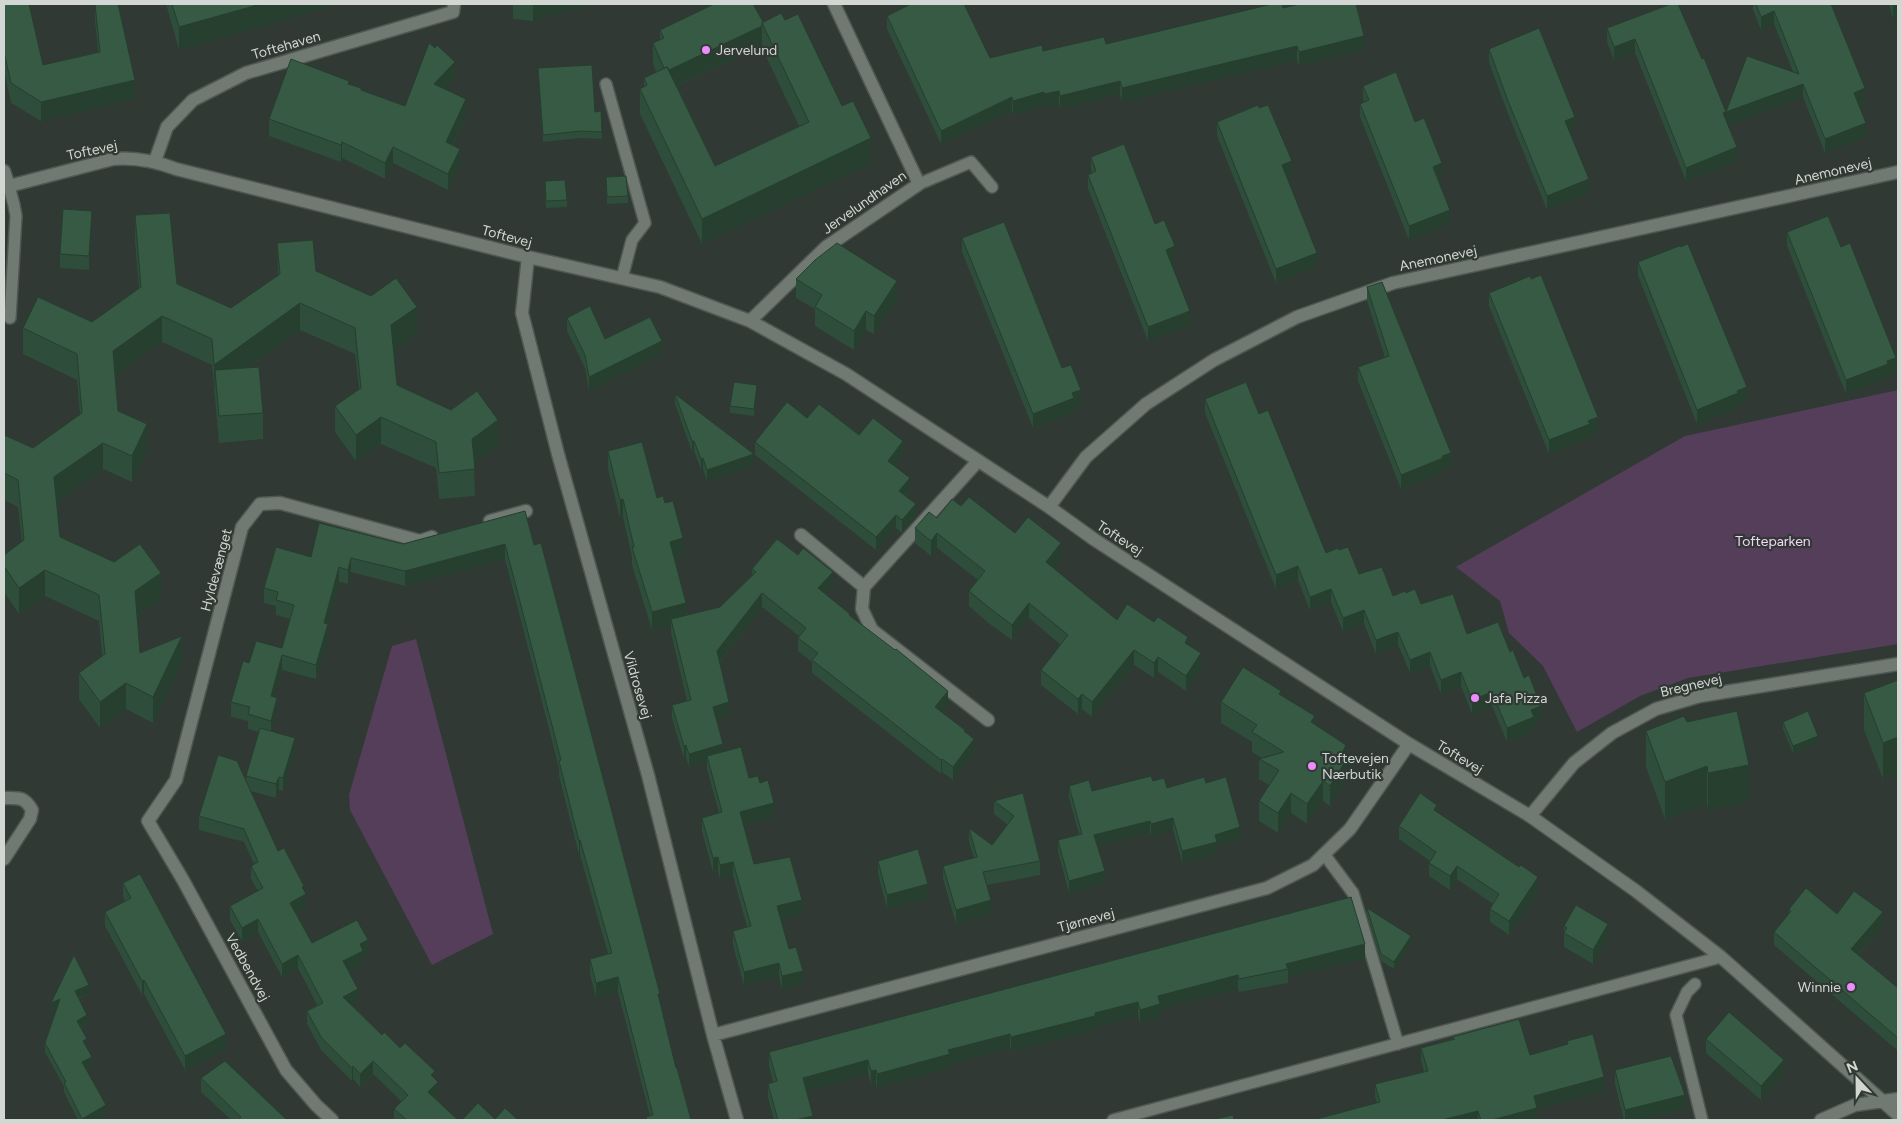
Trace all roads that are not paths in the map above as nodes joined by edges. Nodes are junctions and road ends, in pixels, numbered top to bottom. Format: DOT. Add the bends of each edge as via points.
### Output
graph roads {
  1 [pos="454,4"];
  2 [pos="834,4"];
  3 [pos="606,84"];
  4 [pos="155,160"];
  5 [pos="4,171"];
  6 [pos="1898,172"];
  7 [pos="919,184"];
  8 [pos="9,186"];
  9 [pos="992,187"];
  10 [pos="528,257"];
  11 [pos="622,278"];
  12 [pos="10,318"];
  13 [pos="750,321"];
  14 [pos="978,461"];
  15 [pos="1049,507"];
  16 [pos="526,510"];
  17 [pos="482,523"];
  18 [pos="447,533"];
  19 [pos="801,534"];
  20 [pos="864,587"];
  21 [pos="1898,664"];
  22 [pos="988,720"];
  23 [pos="1409,744"];
  24 [pos="4,798"];
  25 [pos="1530,816"];
  26 [pos="148,821"];
  27 [pos="1324,854"];
  28 [pos="4,859"];
  29 [pos="1721,957"];
  30 [pos="1695,984"];
  31 [pos="713,1035"];
  32 [pos="1398,1044"];
  33 [pos="1898,1099"];
  34 [pos="1883,1102"];
  35 [pos="1898,1115"];
  36 [pos="332,1120"];
  37 [pos="737,1120"];
  38 [pos="1113,1120"];
  39 [pos="1702,1120"];
  40 [pos="1821,1120"];
  1 -- 4 [label="street, Toftehaven" via="453,12 246,73 193,100 167,127"];
  2 -- 7 [label="street, Jervelundhaven"];
  3 -- 11 [label="lane" via="646,223 632,240"];
  4 -- 8 [label="street, Toftevej" via="113,159"];
  4 -- 10 [label="street, Toftevej" via="176,169"];
  5 -- 8 [label="street"];
  6 -- 15 [label="street, Anemonevej" via="1394,283 1297,317 1214,360 1146,404 1086,457"];
  7 -- 9 [label="lane" via="970,162"];
  7 -- 13 [label="street, Jervelundhaven" via="826,246"];
  8 -- 12 [label="lane" via="16,216"];
  10 -- 11 [label="street, Toftevej"];
  10 -- 31 [label="street, Vildrosevej" via="522,313 648,775"];
  11 -- 13 [label="street, Toftevej" via="660,287"];
  13 -- 14 [label="street, Toftevej" via="846,374"];
  14 -- 15 [label="street, Toftevej"];
  14 -- 20 [label="street"];
  15 -- 23 [label="street, Toftevej"];
  16 -- 17 [label="street"];
  18 -- 26 [label="street, Hyldevænget" via="420,541 280,503 260,504 242,527 176,780"];
  19 -- 20 [label="street"];
  20 -- 22 [label="street" via="862,609 872,630"];
  21 -- 25 [label="street, Bregnevej" via="1700,696 1656,709 1612,733 1574,763"];
  23 -- 25 [label="street, Toftevej"];
  23 -- 27 [label="street, Tjørnevej" via="1350,829"];
  24 -- 28 [label="street" via="21,798 32,810 30,819"];
  25 -- 29 [label="street, Toftevej" via="1636,891"];
  26 -- 36 [label="street, Vedbendvej" via="286,1070"];
  27 -- 31 [label="street, Tjørnevej" via="1312,865 1266,888"];
  27 -- 32 [label="lane" via="1353,893"];
  29 -- 32 [label="lane"];
  29 -- 34 [label="street, Toftevej"];
  30 -- 39 [label="lane" via="1687,992 1676,1015"];
  31 -- 37 [label="street, Vildrosevej"];
  32 -- 38 [label="lane"];
  33 -- 34 [label="street"];
  34 -- 35 [label="street, Toftevej"];
  34 -- 40 [label="street" via="1855,1105"];
}
